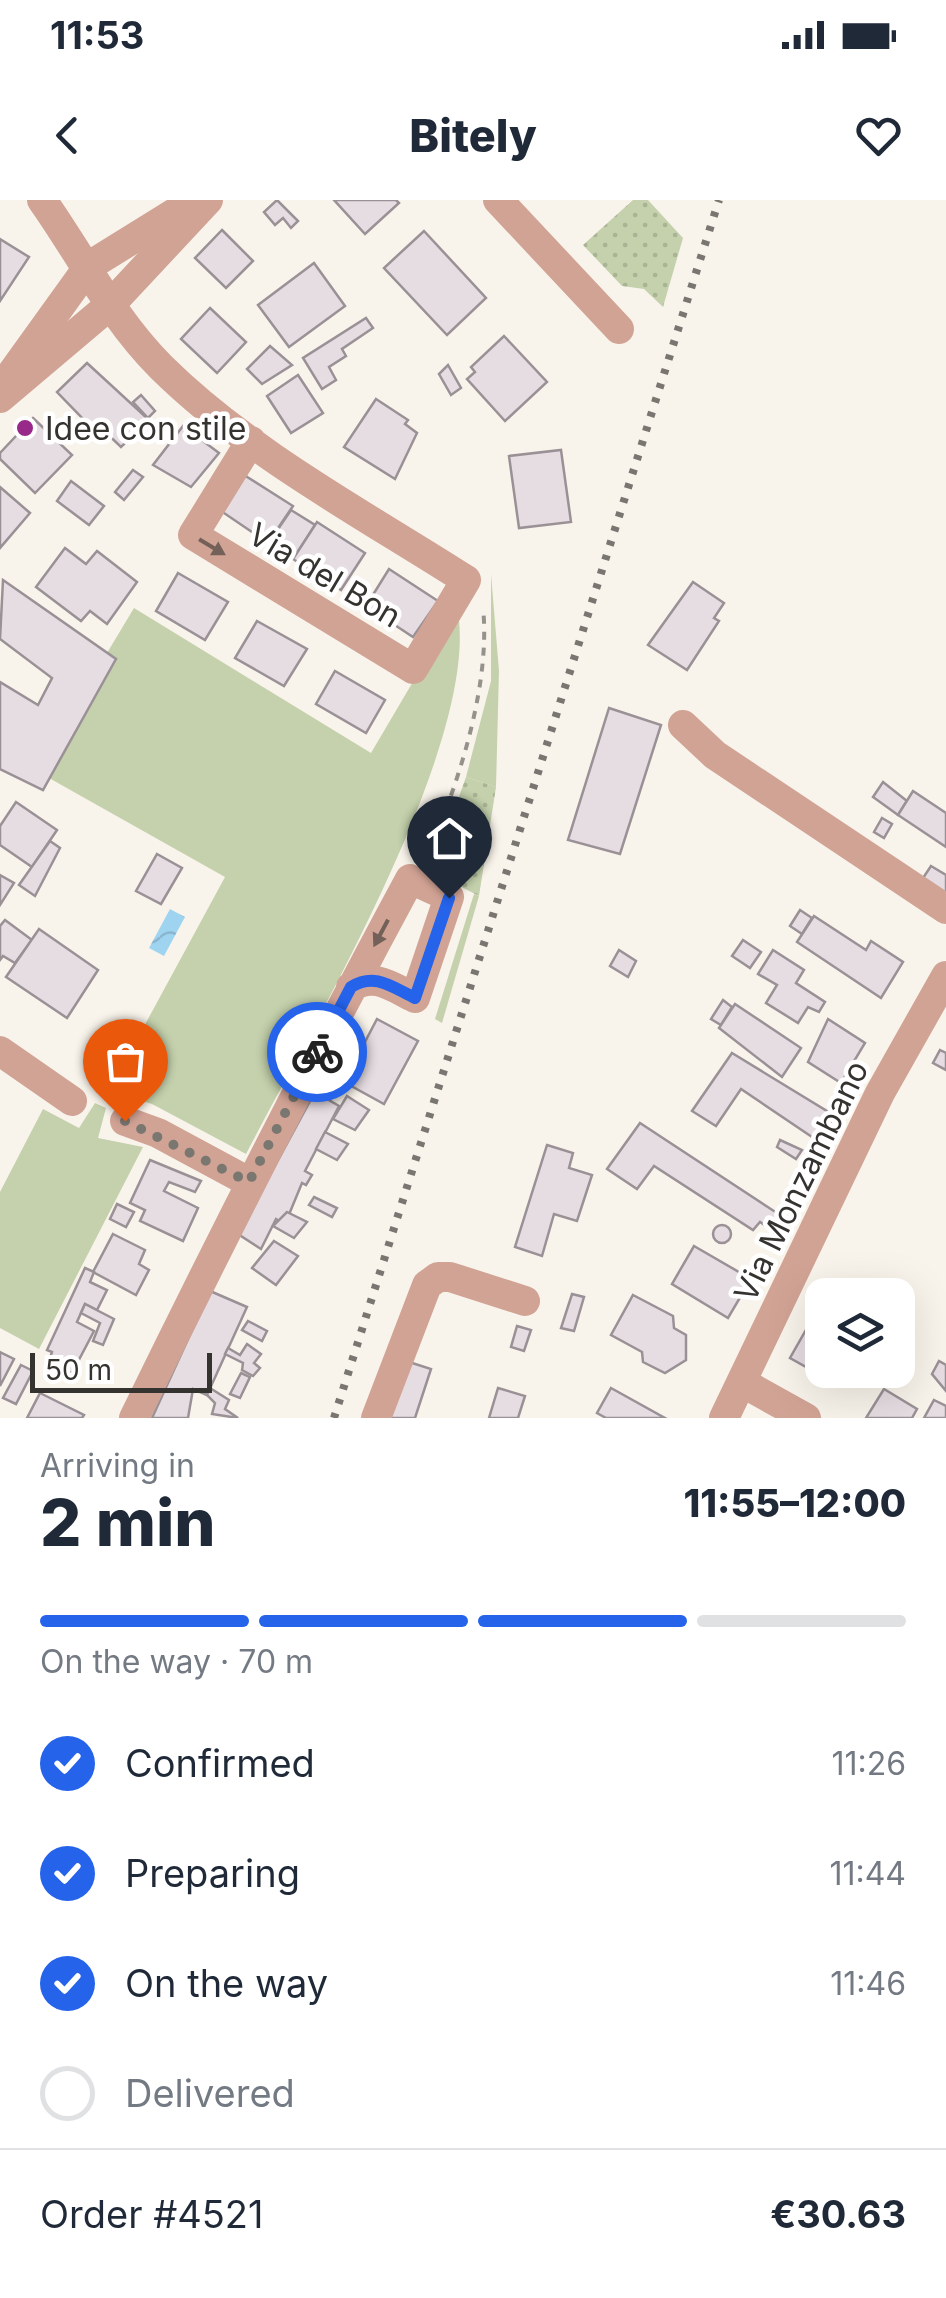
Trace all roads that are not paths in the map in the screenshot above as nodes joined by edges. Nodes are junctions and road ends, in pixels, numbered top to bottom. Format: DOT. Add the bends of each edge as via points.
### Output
graph roads {
  1 [pos="42,200"];
  2 [pos="196,200"];
  3 [pos="208,200"];
  4 [pos="498,200"];
  5 [pos="89,266"];
  6 [pos="110,305"];
  7 [pos="618,329"];
  8 [pos="0,390"];
  9 [pos="0,398"];
  10 [pos="251,441"];
  11 [pos="683,725"];
  12 [pos="946,909"];
  13 [pos="946,976"];
  14 [pos="351,987"];
  15 [pos="0,1051"];
  16 [pos="72,1100"];
  17 [pos="125,1121"];
  18 [pos="249,1182"];
  19 [pos="525,1301"];
  20 [pos="744,1383"];
  21 [pos="134,1418"];
  22 [pos="376,1418"];
  23 [pos="724,1418"];
  24 [pos="806,1418"];
  1 -- 5 [label="street"];
  2 -- 5 [label="street"];
  3 -- 6 [label="street"];
  4 -- 7 [label="street"];
  5 -- 6 [label="street"];
  5 -- 8 [label="street"];
  6 -- 9 [label="street"];
  6 -- 10 [label="street" via="161,367"];
  10 -- 10 [label="street, Via del Bon, one-way" via="193,535 413,669 466,580"];
  11 -- 12 [label="street" via="715,754"];
  13 -- 20 [label="street, Via Monzambano" via="880,1093"];
  14 -- 14 [label="street, one-way" via="372,978 415,998 449,898 410,879"];
  14 -- 18 [label="street"];
  15 -- 16 [label="street"];
  17 -- 18 [label="street"];
  18 -- 21 [label="street"];
  19 -- 22 [label="street" via="446,1277 426,1285"];
  20 -- 23 [label="street, Via Monzambano"];
  20 -- 24 [label="street"];
}
